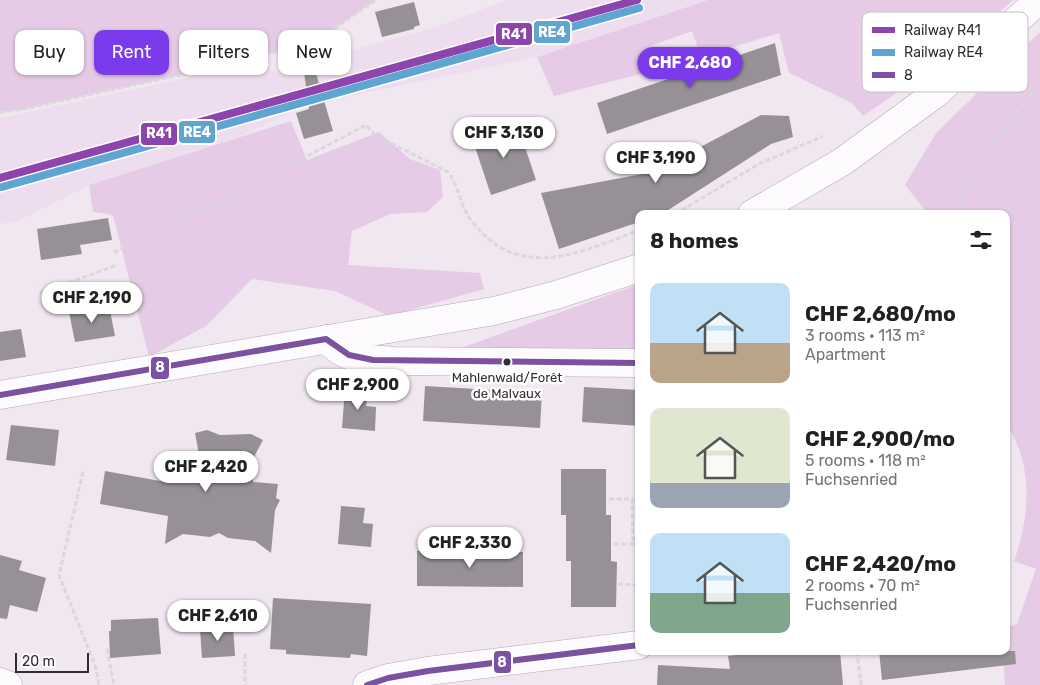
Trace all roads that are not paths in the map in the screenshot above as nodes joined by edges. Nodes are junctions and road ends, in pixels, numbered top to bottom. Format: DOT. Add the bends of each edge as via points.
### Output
graph roads {
  1 [pos="1039,0"];
  2 [pos="1026,12"];
  3 [pos="937,92"];
  4 [pos="759,210"];
  5 [pos="635,269"];
  6 [pos="326,339"];
  7 [pos="635,363"];
  8 [pos="0,395"];
  9 [pos="635,645"];
  10 [pos="0,682"];
  11 [pos="8,685"];
  12 [pos="367,685"];
  1 -- 2 [label="main road"];
  3 -- 4 [label="main road" via="842,162"];
  5 -- 6 [label="main road" via="556,296 494,311"];
  6 -- 7 [label="main road" via="339,352 353,358"];
  6 -- 8 [label="main road"];
  9 -- 12 [label="main road" via="428,671"];
  10 -- 11 [label="main road"];
}
